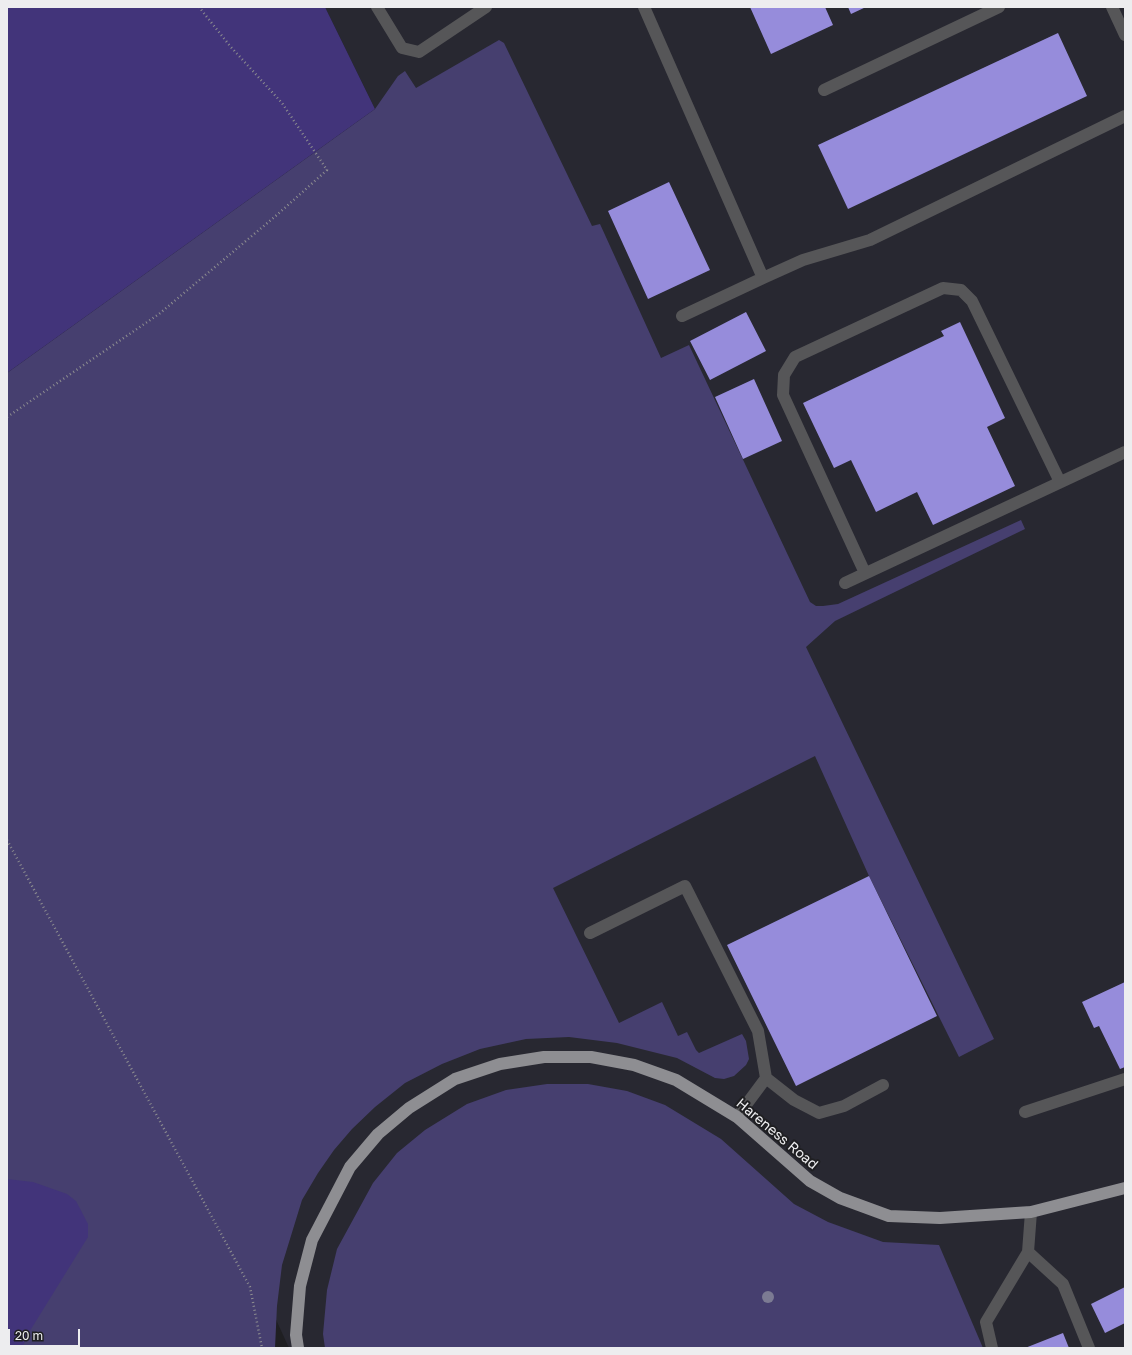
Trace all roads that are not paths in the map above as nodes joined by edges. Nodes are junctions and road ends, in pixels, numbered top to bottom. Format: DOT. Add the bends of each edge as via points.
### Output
graph roads {
  1 [pos="377,7"];
  2 [pos="486,7"];
  3 [pos="644,7"];
  4 [pos="999,7"];
  5 [pos="1112,7"];
  6 [pos="1125,35"];
  7 [pos="824,90"];
  8 [pos="1125,116"];
  9 [pos="763,278"];
  10 [pos="682,316"];
  11 [pos="1125,452"];
  12 [pos="1060,482"];
  13 [pos="865,573"];
  14 [pos="845,583"];
  15 [pos="590,933"];
  16 [pos="766,1078"];
  17 [pos="1125,1079"];
  18 [pos="883,1086"];
  19 [pos="1025,1112"];
  20 [pos="737,1117"];
  21 [pos="1125,1188"];
  22 [pos="1031,1212"];
  23 [pos="1028,1252"];
  24 [pos="298,1348"];
  25 [pos="992,1348"];
  26 [pos="1089,1348"];
  1 -- 2 [label="street" via="402,48 419,52"];
  3 -- 9 [label="street"];
  4 -- 7 [label="street"];
  5 -- 6 [label="street"];
  8 -- 9 [label="street" via="870,240 803,260"];
  9 -- 10 [label="street"];
  11 -- 12 [label="street"];
  12 -- 13 [label="street"];
  12 -- 13 [label="street" via="972,301 961,290 943,288 795,357 784,375 783,395"];
  13 -- 14 [label="street"];
  15 -- 16 [label="street" via="686,886 758,1031"];
  16 -- 18 [label="street" via="794,1100 819,1113 844,1106"];
  16 -- 20 [label="street"];
  17 -- 19 [label="street"];
  20 -- 22 [label="main road, Hareness Road" via="810,1181 840,1198 889,1216 940,1218"];
  20 -- 24 [label="main road, Hareness Road" via="676,1080 634,1065 590,1057 544,1057 500,1064 455,1079 409,1108 378,1134 350,1168 312,1240 300,1286 296,1335"];
  21 -- 22 [label="main road, Hareness Road"];
  22 -- 23 [label="street"];
  23 -- 25 [label="street" via="986,1322"];
  23 -- 26 [label="street" via="1062,1284"];
}
